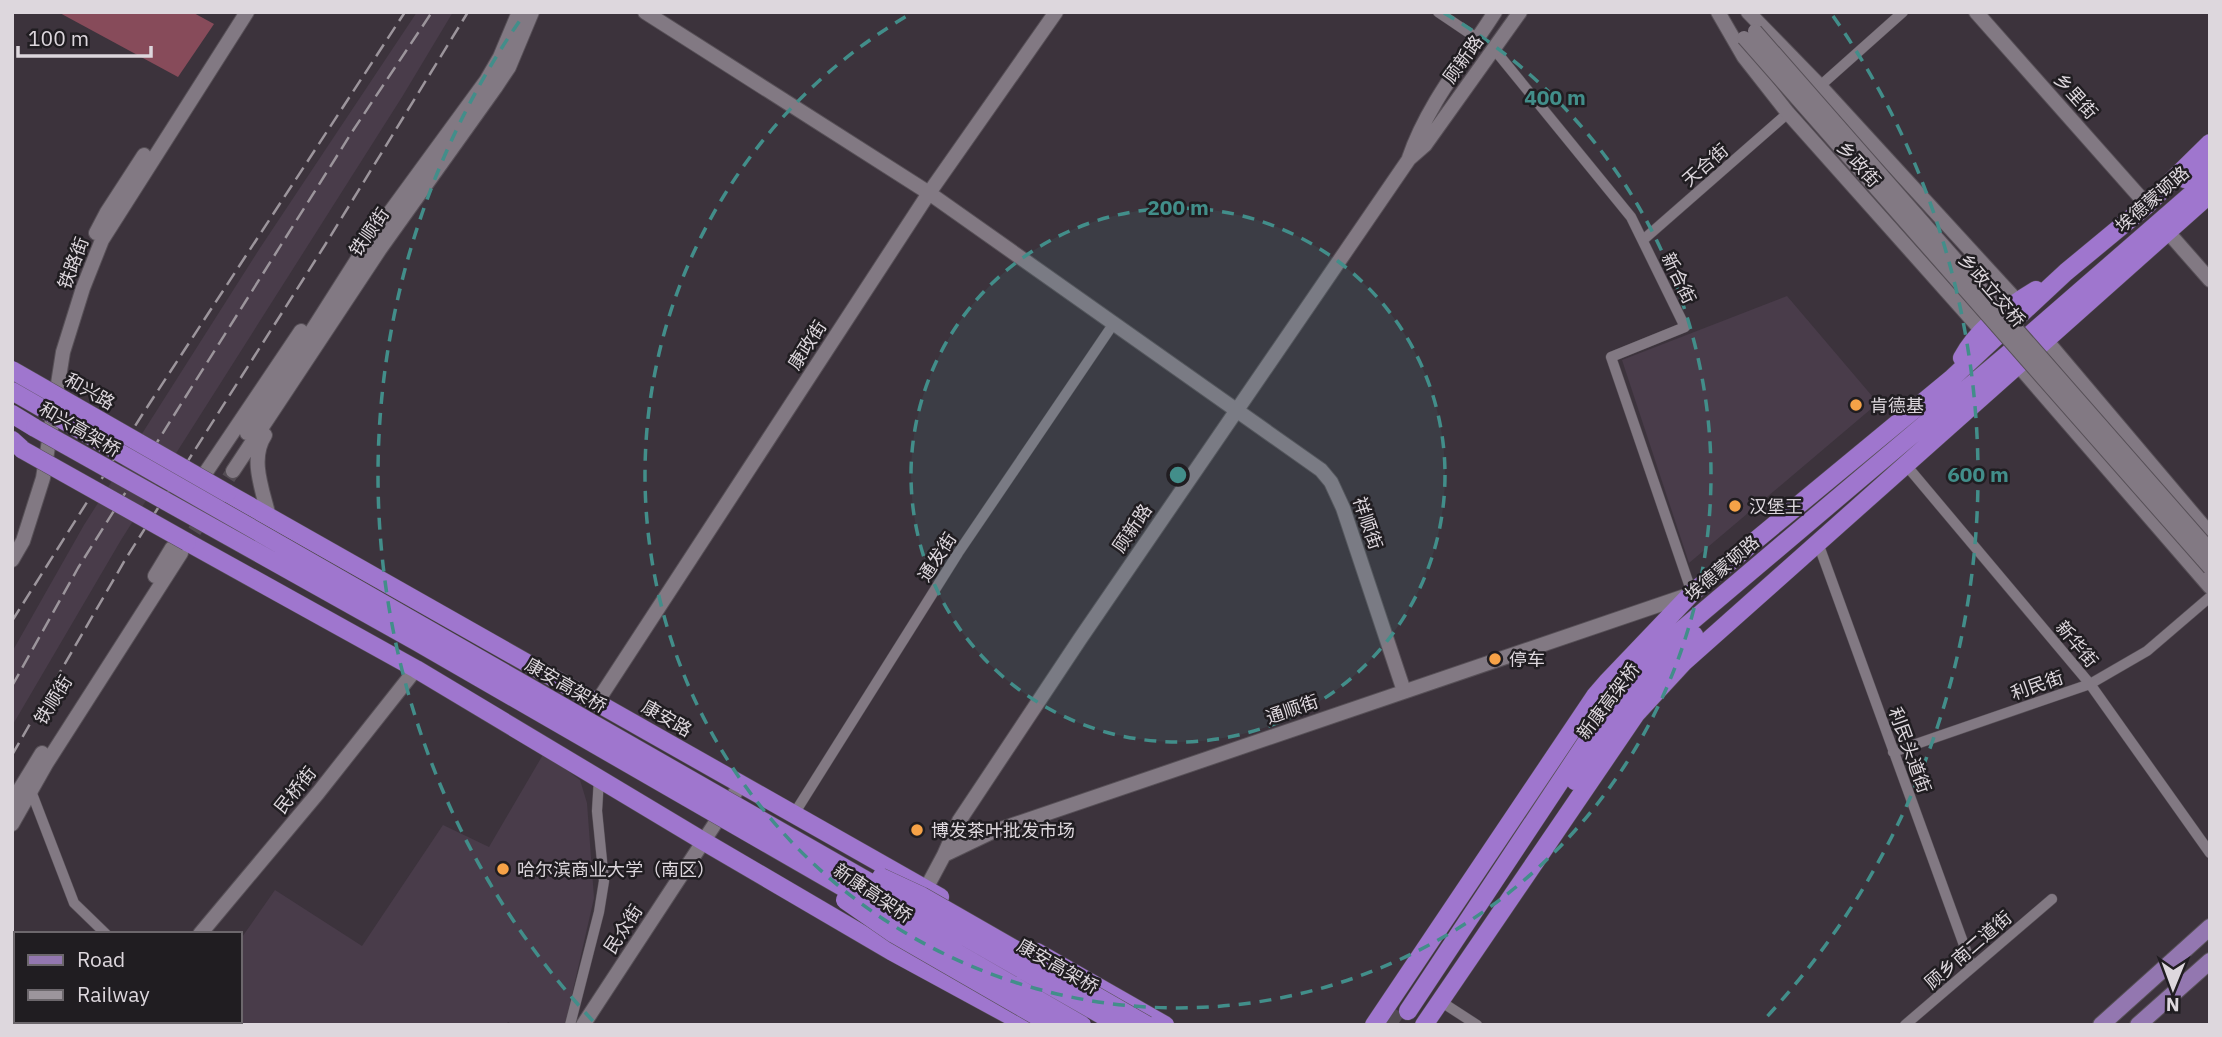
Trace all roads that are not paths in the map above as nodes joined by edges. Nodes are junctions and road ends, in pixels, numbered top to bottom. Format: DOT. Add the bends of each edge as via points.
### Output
graph roads {
  1 [pos="236,12"];
  2 [pos="247,12"];
  3 [pos="519,12"];
  4 [pos="532,12"];
  5 [pos="645,12"];
  6 [pos="1056,12"];
  7 [pos="1437,12"];
  8 [pos="1495,12"];
  9 [pos="1520,12"];
  10 [pos="1720,12"];
  11 [pos="1741,12"];
  12 [pos="1748,12"];
  13 [pos="1903,12"];
  14 [pos="1976,12"];
  15 [pos="1750,34"];
  16 [pos="1478,39"];
  17 [pos="1494,49"];
  18 [pos="1820,86"];
  19 [pos="1788,113"];
  20 [pos="2210,143"];
  21 [pos="1409,159"];
  22 [pos="2210,161"];
  23 [pos="2210,178"];
  24 [pos="2210,192"];
  25 [pos="929,193"];
  26 [pos="2147,205"];
  27 [pos="2166,223"];
  28 [pos="1643,240"];
  29 [pos="374,245"];
  30 [pos="2066,272"];
  31 [pos="2210,280"];
  32 [pos="2017,301"];
  33 [pos="1114,323"];
  34 [pos="1983,332"];
  35 [pos="2046,340"];
  36 [pos="2013,360"];
  37 [pos="12,372"];
  38 [pos="1951,379"];
  39 [pos="12,391"];
  40 [pos="1235,410"];
  41 [pos="12,414"];
  42 [pos="99,441"];
  43 [pos="16,445"];
  44 [pos="147,447"];
  45 [pos="1904,461"];
  46 [pos="138,464"];
  47 [pos="229,469"];
  48 [pos="202,478"];
  49 [pos="127,480"];
  50 [pos="269,517"];
  51 [pos="2210,534"];
  52 [pos="12,543"];
  53 [pos="1818,543"];
  54 [pos="180,548"];
  55 [pos="2210,550"];
  56 [pos="12,560"];
  57 [pos="2210,568"];
  58 [pos="2210,587"];
  59 [pos="1692,593"];
  60 [pos="2210,597"];
  61 [pos="1626,664"];
  62 [pos="416,669"];
  63 [pos="2090,684"];
  64 [pos="1404,691"];
  65 [pos="597,702"];
  66 [pos="1893,752"];
  67 [pos="599,777"];
  68 [pos="679,783"];
  69 [pos="741,784"];
  70 [pos="31,791"];
  71 [pos="12,802"];
  72 [pos="794,814"];
  73 [pos="12,824"];
  74 [pos="703,841"];
  75 [pos="2209,849"];
  76 [pos="944,855"];
  77 [pos="926,889"];
  78 [pos="2052,899"];
  79 [pos="2210,927"];
  80 [pos="104,932"];
  81 [pos="202,932"];
  82 [pos="891,951"];
  83 [pos="2210,961"];
  84 [pos="1972,967"];
  85 [pos="1440,1001"];
  86 [pos="1406,1013"];
  87 [pos="570,1025"];
  88 [pos="583,1025"];
  89 [pos="1027,1025"];
  90 [pos="1052,1025"];
  91 [pos="1083,1025"];
  92 [pos="1119,1025"];
  93 [pos="1147,1025"];
  94 [pos="1165,1025"];
  95 [pos="1374,1025"];
  96 [pos="1424,1025"];
  97 [pos="1477,1025"];
  98 [pos="1905,1025"];
  99 [pos="2101,1025"];
  100 [pos="2138,1025"];
  1 -- 52 [label="main road, 铁路街" via="94,236 58,341 39,459 27,508"];
  2 -- 56 [label="main road, 铁路街" via="102,240 63,352 43,478 23,541"];
  3 -- 29 [label="main road, 铁顺街" via="486,81"];
  4 -- 29 [label="main road, 铁顺街" via="495,88"];
  5 -- 25 [label="main road, 祥顺街"];
  6 -- 25 [label="main road, 康政街"];
  7 -- 16 [label="street"];
  8 -- 16 [label="main road, 顾新路"];
  9 -- 17 [label="main road, 顾新路"];
  10 -- 15 [label="main road, 乡政街"];
  10 -- 19 [label="main road, 乡政街" via="1744,57"];
  11 -- 15 [label="main road"];
  12 -- 18 [label="main road, 乡政街"];
  13 -- 18 [label="street"];
  14 -- 26 [label="main road, 乡里街"];
  15 -- 55 [label="main road, 乡政立交桥, bridge"];
  15 -- 57 [label="main road, 乡政立交桥, bridge"];
  16 -- 21 [label="main road, 顾新路" via="1429,114"];
  17 -- 21 [label="main road, 顾新路" via="1425,145"];
  17 -- 28 [label="street, 新合街" via="1631,217"];
  18 -- 32 [label="main road, 乡政街"];
  19 -- 28 [label="street, 天合街"];
  19 -- 34 [label="main road, 乡政街"];
  20 -- 26 [label="highway, 埃德蒙顿路"];
  21 -- 40 [label="main road, 顾新路"];
  22 -- 26 [label="highway, 埃德蒙顿路"];
  23 -- 27 [label="highway, 埃德蒙顿路"];
  24 -- 27 [label="highway"];
  25 -- 33 [label="main road, 祥顺街"];
  25 -- 65 [label="main road, 康政街"];
  26 -- 30 [label="highway, 埃德蒙顿路"];
  27 -- 31 [label="main road"];
  27 -- 35 [label="highway, 埃德蒙顿路"];
  27 -- 36 [label="highway, 埃德蒙顿路"];
  28 -- 59 [label="street, 新合街" via="1685,327 1611,357"];
  29 -- 47 [label="main road, 铁顺街"];
  29 -- 48 [label="main road" via="349,258"];
  29 -- 50 [label="main road" via="373,270 259,444 256,460"];
  30 -- 32 [label="highway"];
  30 -- 38 [label="highway, 埃德蒙顿路"];
  32 -- 34 [label="highway"];
  33 -- 40 [label="main road, 祥顺街"];
  33 -- 72 [label="street, 通发街" via="958,553"];
  34 -- 38 [label="highway"];
  35 -- 36 [label="highway, 埃德蒙顿路"];
  35 -- 51 [label="main road"];
  36 -- 45 [label="highway"];
  36 -- 58 [label="main road"];
  36 -- 86 [label="highway, 埃德蒙顿路" via="1644,664 1615,699"];
  37 -- 42 [label="highway, bridge"];
  37 -- 44 [label="highway, 和兴路, bridge"];
  38 -- 59 [label="highway, 埃德蒙顿路"];
  39 -- 42 [label="highway, 和兴高架桥, bridge"];
  40 -- 64 [label="main road, 祥顺街" via="1321,470 1331,482"];
  40 -- 76 [label="main road, 顾新路" via="959,821"];
  41 -- 49 [label="highway, 和兴高架桥, bridge"];
  42 -- 46 [label="highway, 和兴高架桥, bridge"];
  43 -- 54 [label="highway, bridge" via="115,501"];
  44 -- 48 [label="highway, 康安路, bridge"];
  45 -- 53 [label="highway"];
  45 -- 63 [label="street, 新华街"];
  45 -- 86 [label="highway, 新康高架桥" via="1711,620 1649,678"];
  46 -- 68 [label="highway, 康安高架桥, bridge"];
  48 -- 50 [label="highway, 康安路, bridge"];
  49 -- 68 [label="highway, 康安高架桥, bridge"];
  50 -- 65 [label="highway, 康安路"];
  53 -- 66 [label="street, 利民头道街"];
  53 -- 85 [label="highway" via="1684,662 1636,714"];
  54 -- 62 [label="highway"];
  54 -- 70 [label="main road"];
  54 -- 71 [label="main road, 铁顺街"];
  59 -- 61 [label="highway, 埃德蒙顿路"];
  59 -- 64 [label="main road, 通顺街"];
  60 -- 63 [label="street, 利民街" via="2147,651"];
  61 -- 86 [label="highway, 埃德蒙顿路"];
  61 -- 95 [label="highway, 埃德蒙顿路" via="1595,696"];
  62 -- 67 [label="highway"];
  62 -- 81 [label="main road, 民桥街"];
  63 -- 66 [label="street, 利民街"];
  63 -- 75 [label="street, 新华街"];
  64 -- 76 [label="main road, 通顺街" via="992,832"];
  65 -- 69 [label="highway, 康安路"];
  66 -- 84 [label="street, 利民头道街"];
  67 -- 74 [label="highway"];
  67 -- 87 [label="street" via="597,811 604,881"];
  68 -- 90 [label="highway, 新康高架桥, bridge" via="745,839 894,934"];
  68 -- 91 [label="highway, 康安高架桥, bridge"];
  68 -- 92 [label="highway, 康安高架桥, bridge"];
  68 -- 93 [label="highway, bridge" via="757,810"];
  69 -- 72 [label="highway, 康安路"];
  69 -- 74 [label="main road, 民众街"];
  70 -- 73 [label="main road"];
  70 -- 80 [label="street" via="74,903"];
  72 -- 77 [label="highway, 康安路"];
  74 -- 82 [label="highway"];
  74 -- 88 [label="main road, 民众街"];
  76 -- 77 [label="main road"];
  77 -- 82 [label="main road"];
  77 -- 94 [label="highway, 康安路"];
  78 -- 84 [label="street, 顾乡南二道街"];
  79 -- 99 [label="main road"];
  82 -- 89 [label="highway"];
  83 -- 100 [label="main road"];
  84 -- 98 [label="street, 顾乡南二道街"];
  85 -- 96 [label="highway"];
  85 -- 97 [label="street"];
}
